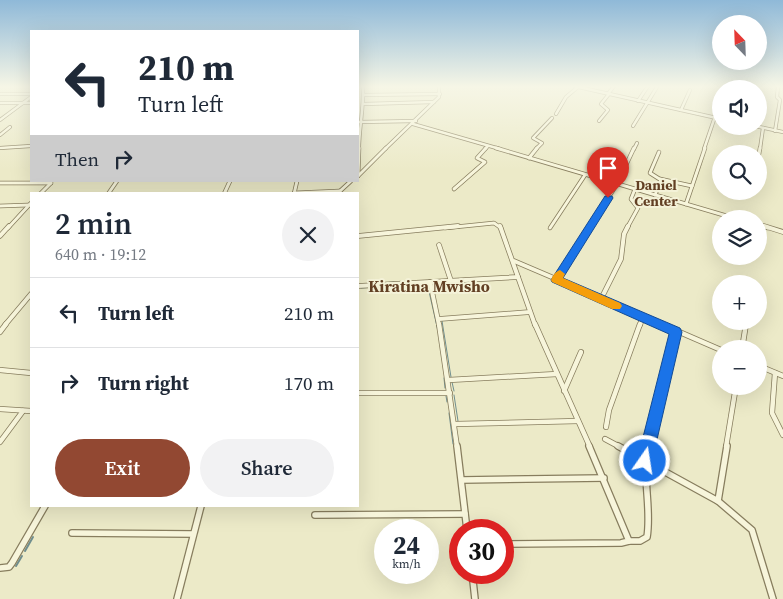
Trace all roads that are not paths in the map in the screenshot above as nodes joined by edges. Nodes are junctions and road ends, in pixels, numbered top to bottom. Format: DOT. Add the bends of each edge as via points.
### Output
graph roads {
  1 [pos="0,114"];
  2 [pos="8,114"];
  3 [pos="423,114"];
  4 [pos="605,114"];
  5 [pos="640,114"];
  6 [pos="778,114"];
  7 [pos="552,118"];
  8 [pos="0,120"];
  9 [pos="599,121"];
  10 [pos="359,122"];
  11 [pos="414,123"];
  12 [pos="633,126"];
  13 [pos="712,126"];
  14 [pos="10,127"];
  15 [pos="767,129"];
  16 [pos="776,131"];
  17 [pos="783,132"];
  18 [pos="0,135"];
  19 [pos="637,143"];
  20 [pos="30,146"];
  21 [pos="488,146"];
  22 [pos="0,148"];
  23 [pos="659,152"];
  24 [pos="529,158"];
  25 [pos="359,175"];
  26 [pos="585,175"];
  27 [pos="660,179"];
  28 [pos="52,182"];
  29 [pos="350,182"];
  30 [pos="0,183"];
  31 [pos="617,184"];
  32 [pos="692,186"];
  33 [pos="454,189"];
  34 [pos="635,189"];
  35 [pos="42,192"];
  36 [pos="340,192"];
  37 [pos="655,195"];
  38 [pos="30,204"];
  39 [pos="686,204"];
  40 [pos="0,206"];
  41 [pos="712,212"];
  42 [pos="767,227"];
  43 [pos="550,228"];
  44 [pos="783,232"];
  45 [pos="0,236"];
  46 [pos="359,236"];
  47 [pos="439,245"];
  48 [pos="514,261"];
  49 [pos="518,277"];
  50 [pos="556,280"];
  51 [pos="450,281"];
  52 [pos="430,282"];
  53 [pos="359,286"];
  54 [pos="30,295"];
  55 [pos="601,299"];
  56 [pos="530,312"];
  57 [pos="643,317"];
  58 [pos="439,319"];
  59 [pos="0,332"];
  60 [pos="676,332"];
  61 [pos="712,346"];
  62 [pos="581,352"];
  63 [pos="767,369"];
  64 [pos="0,370"];
  65 [pos="30,373"];
  66 [pos="776,373"];
  67 [pos="557,374"];
  68 [pos="783,376"];
  69 [pos="449,380"];
  70 [pos="564,391"];
  71 [pos="359,393"];
  72 [pos="450,393"];
  73 [pos="735,395"];
  74 [pos="0,408"];
  75 [pos="23,411"];
  76 [pos="30,411"];
  77 [pos="578,422"];
  78 [pos="456,424"];
  79 [pos="606,427"];
  80 [pos="783,434"];
  81 [pos="605,439"];
  82 [pos="0,442"];
  83 [pos="645,461"];
  84 [pos="604,478"];
  85 [pos="462,480"];
  86 [pos="718,501"];
  87 [pos="44,507"];
  88 [pos="201,507"];
  89 [pos="465,514"];
  90 [pos="315,516"];
  91 [pos="466,519"];
  92 [pos="72,533"];
  93 [pos="193,534"];
  94 [pos="629,541"];
  95 [pos="514,544"];
  96 [pos="0,568"];
  97 [pos="473,584"];
  98 [pos="177,599"];
  99 [pos="475,599"];
  100 [pos="773,599"];
  1 -- 2 [label="street"];
  2 -- 8 [label="street"];
  3 -- 11 [label="street"];
  4 -- 9 [label="street"];
  5 -- 12 [label="street"];
  6 -- 16 [label="street"];
  7 -- 24 [label="street" via="533,138 542,143"];
  10 -- 11 [label="street"];
  11 -- 21 [label="street"];
  11 -- 25 [label="street"];
  13 -- 32 [label="street"];
  14 -- 18 [label="street"];
  15 -- 16 [label="street"];
  16 -- 17 [label="street"];
  19 -- 31 [label="street"];
  20 -- 22 [label="street"];
  21 -- 24 [label="street"];
  21 -- 33 [label="street" via="477,158 485,162"];
  23 -- 27 [label="street" via="650,175"];
  24 -- 26 [label="street"];
  26 -- 31 [label="street"];
  26 -- 43 [label="street"];
  27 -- 32 [label="street"];
  27 -- 37 [label="street"];
  28 -- 30 [label="street"];
  28 -- 35 [label="street"];
  29 -- 36 [label="street"];
  31 -- 34 [label="street"];
  31 -- 50 [label="street"];
  32 -- 39 [label="street"];
  34 -- 37 [label="street"];
  34 -- 55 [label="street" via="631,199 638,208 624,234 621,259"];
  37 -- 39 [label="street"];
  38 -- 40 [label="street"];
  38 -- 45 [label="street"];
  39 -- 41 [label="street"];
  42 -- 44 [label="street"];
  46 -- 48 [label="street" via="494,223 500,226"];
  47 -- 51 [label="street"];
  48 -- 49 [label="street"];
  48 -- 50 [label="street"];
  49 -- 51 [label="street"];
  49 -- 56 [label="street"];
  50 -- 55 [label="street"];
  51 -- 52 [label="street"];
  52 -- 53 [label="street"];
  52 -- 58 [label="street"];
  54 -- 59 [label="street"];
  55 -- 57 [label="street"];
  56 -- 58 [label="street"];
  56 -- 67 [label="street"];
  57 -- 60 [label="street"];
  57 -- 79 [label="street" via="609,410"];
  58 -- 69 [label="street"];
  60 -- 61 [label="street"];
  60 -- 83 [label="street"];
  62 -- 70 [label="street"];
  63 -- 66 [label="street"];
  64 -- 65 [label="street"];
  66 -- 68 [label="street"];
  66 -- 80 [label="street" via="772,410 774,423"];
  67 -- 69 [label="street"];
  67 -- 70 [label="street"];
  69 -- 72 [label="street"];
  70 -- 77 [label="street"];
  71 -- 72 [label="street"];
  72 -- 78 [label="street"];
  73 -- 86 [label="street"];
  74 -- 75 [label="street"];
  75 -- 76 [label="street"];
  75 -- 82 [label="street"];
  77 -- 78 [label="street"];
  77 -- 84 [label="street"];
  78 -- 85 [label="street"];
  81 -- 83 [label="street"];
  83 -- 86 [label="street"];
  83 -- 94 [label="street" via="650,520 647,537"];
  84 -- 85 [label="street"];
  84 -- 94 [label="street"];
  85 -- 89 [label="street"];
  86 -- 100 [label="street" via="752,530"];
  87 -- 96 [label="street" via="12,563 9,567"];
  88 -- 93 [label="street"];
  89 -- 90 [label="street"];
  89 -- 91 [label="street"];
  92 -- 93 [label="street"];
  93 -- 98 [label="street"];
  94 -- 95 [label="street"];
  97 -- 99 [label="street"];
}
